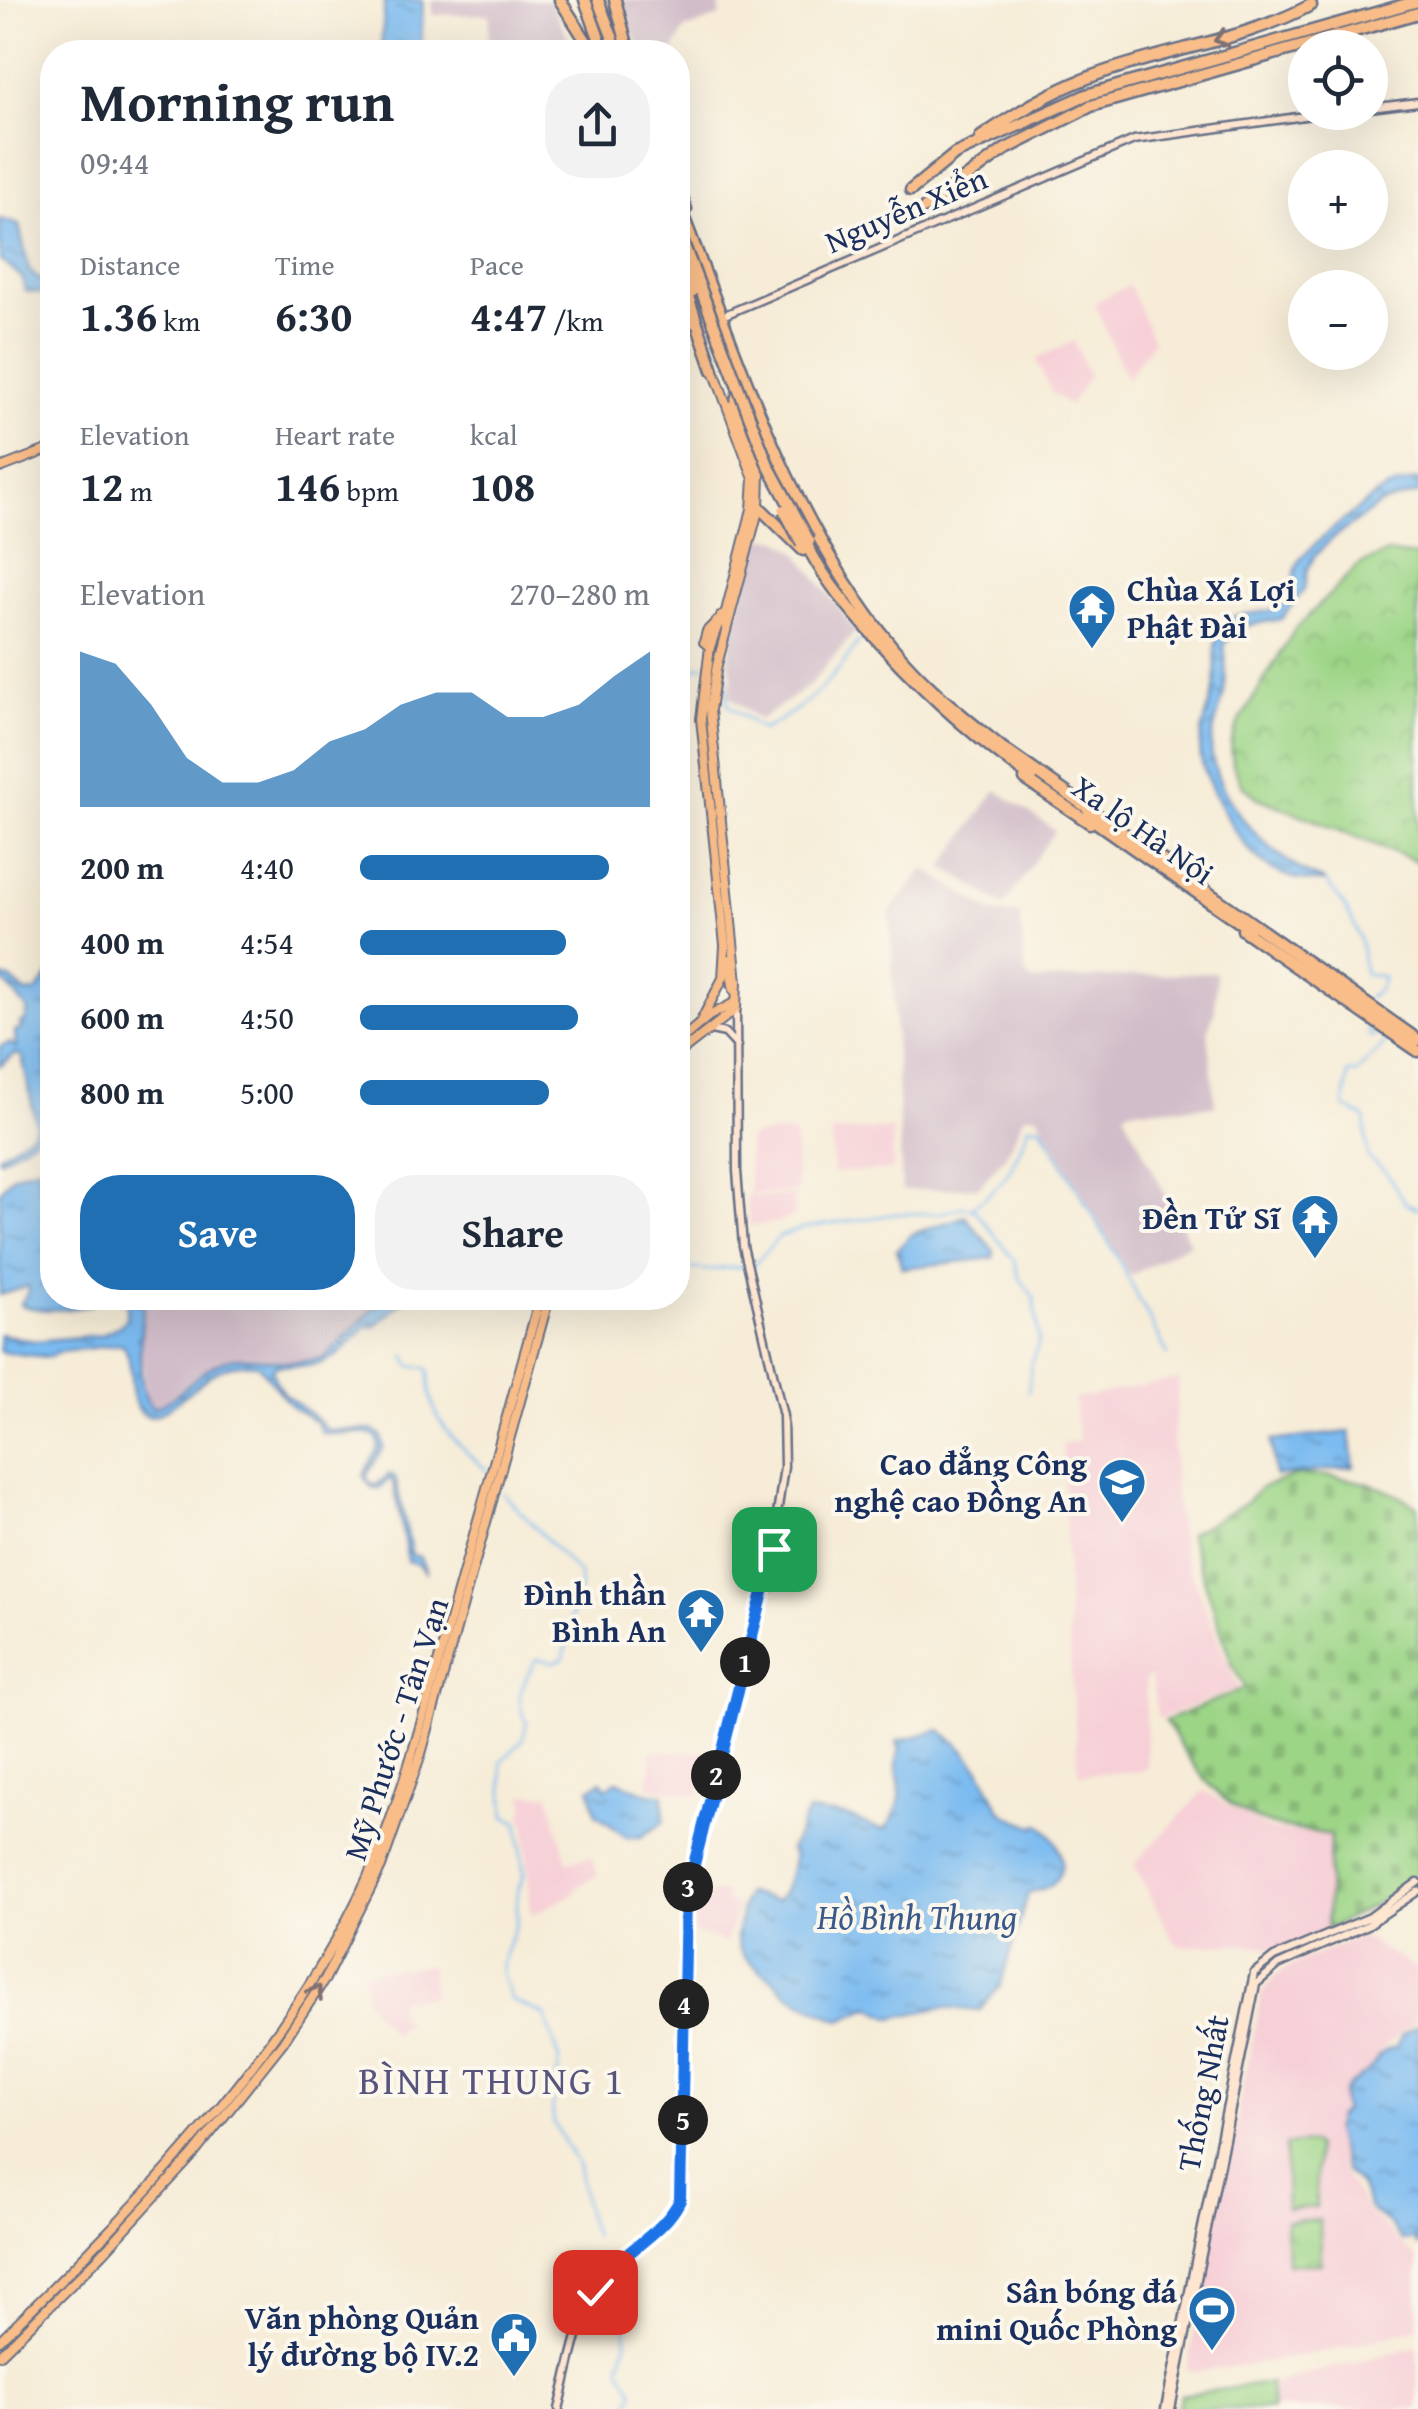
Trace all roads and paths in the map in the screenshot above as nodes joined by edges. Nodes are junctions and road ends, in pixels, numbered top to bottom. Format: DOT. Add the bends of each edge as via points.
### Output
graph roads {
  1 [pos="560,0"];
  2 [pos="585,0"];
  3 [pos="598,0"];
  4 [pos="615,0"];
  5 [pos="1418,1"];
  6 [pos="1312,5"];
  7 [pos="1418,14"];
  8 [pos="585,40"];
  9 [pos="600,40"];
  10 [pos="613,40"];
  11 [pos="626,40"];
  12 [pos="1288,53"];
  13 [pos="1418,102"];
  14 [pos="1388,106"];
  15 [pos="1288,118"];
  16 [pos="956,154"];
  17 [pos="969,174"];
  18 [pos="912,188"];
  19 [pos="926,207"];
  20 [pos="690,218"];
  21 [pos="690,232"];
  22 [pos="690,261"];
  23 [pos="690,271"];
  24 [pos="690,281"];
  25 [pos="690,303"];
  26 [pos="725,316"];
  27 [pos="690,318"];
  28 [pos="732,358"];
  29 [pos="713,370"];
  30 [pos="40,453"];
  31 [pos="756,460"];
  32 [pos="0,468"];
  33 [pos="756,504"];
  34 [pos="783,529"];
  35 [pos="753,539"];
  36 [pos="806,544"];
  37 [pos="841,575"];
  38 [pos="826,578"];
  39 [pos="851,591"];
  40 [pos="860,603"];
  41 [pos="715,649"];
  42 [pos="710,676"];
  43 [pos="725,945"];
  44 [pos="721,982"];
  45 [pos="716,994"];
  46 [pos="736,1003"];
  47 [pos="702,1027"];
  48 [pos="690,1034"];
  49 [pos="690,1040"];
  50 [pos="737,1046"];
  51 [pos="1418,1046"];
  52 [pos="537,1310"];
  53 [pos="546,1310"];
  54 [pos="495,1473"];
  55 [pos="417,1754"];
  56 [pos="1418,1882"];
  57 [pos="1418,1891"];
  58 [pos="1265,1967"];
  59 [pos="279,2026"];
  60 [pos="290,2033"];
  61 [pos="83,2266"];
  62 [pos="0,2340"];
  63 [pos="0,2354"];
  64 [pos="559,2409"];
  65 [pos="1168,2409"];
  1 -- 8 [label="highway"];
  2 -- 9 [label="highway"];
  3 -- 10 [label="highway"];
  4 -- 11 [label="highway"];
  5 -- 16 [label="highway" via="1086,95"];
  6 -- 16 [label="highway, one-way" via="1276,24 1092,76 1042,98"];
  7 -- 17 [label="highway" via="1090,106"];
  12 -- 17 [label="highway" via="1090,110"];
  13 -- 14 [label="main road"];
  15 -- 26 [label="main road, Nguyễn Xiển" via="1149,136 1108,150"];
  16 -- 18 [label="highway"];
  17 -- 19 [label="highway"];
  20 -- 26 [label="highway, Xa lộ Hà Nội"];
  21 -- 26 [label="highway, Xa lộ Hà Nội"];
  22 -- 36 [label="highway, bridge" via="768,465"];
  23 -- 36 [label="highway, bridge" via="754,439"];
  24 -- 36 [label="highway, bridge" via="752,442"];
  25 -- 29 [label="highway"];
  26 -- 28 [label="main road" via="721,328"];
  26 -- 37 [label="highway, Xa lộ Hà Nội" via="766,426"];
  27 -- 29 [label="main road"];
  28 -- 31 [label="main road" via="744,385"];
  28 -- 31 [label="main road" via="734,406"];
  29 -- 33 [label="main road" via="754,475"];
  30 -- 32 [label="main road"];
  31 -- 33 [label="main road"];
  33 -- 34 [label="highway"];
  33 -- 35 [label="main road"];
  33 -- 41 [label="main road"];
  34 -- 35 [label="main road" via="767,528"];
  34 -- 38 [label="highway"];
  35 -- 41 [label="main road"];
  36 -- 38 [label="highway, Xa lộ Hà Nội"];
  36 -- 39 [label="highway, Xa lộ Hà Nội"];
  37 -- 39 [label="highway, Xa lộ Hà Nội"];
  37 -- 40 [label="highway, Xa lộ Hà Nội"];
  38 -- 51 [label="highway, Xa lộ Hà Nội" via="920,690 1005,759"];
  39 -- 40 [label="highway, Xa lộ Hà Nội"];
  40 -- 51 [label="highway, Xa lộ Hà Nội" via="951,706 1373,1004"];
  41 -- 42 [label="main road"];
  42 -- 43 [label="main road" via="701,718"];
  42 -- 46 [label="main road"];
  43 -- 44 [label="main road"];
  43 -- 46 [label="main road"];
  44 -- 45 [label="main road"];
  44 -- 46 [label="main road"];
  45 -- 46 [label="main road"];
  45 -- 47 [label="main road"];
  46 -- 47 [label="main road"];
  46 -- 50 [label="main road"];
  47 -- 48 [label="main road"];
  47 -- 49 [label="main road"];
  47 -- 50 [label="main road" via="721,1031"];
  50 -- 64 [label="main road" via="746,1260 782,1416 784,1467 770,1586 684,1908 680,2200 661,2227 599,2283"];
  52 -- 54 [label="main road, Mỹ Phước - Tân Vạn"];
  53 -- 54 [label="main road, Mỹ Phước - Tân Vạn"];
  54 -- 55 [label="main road, Mỹ Phước - Tân Vạn"];
  55 -- 59 [label="main road, Mỹ Phước - Tân Vạn" via="366,1881"];
  60 -- 55 [label="main road, Mỹ Phước - Tân Vạn, one-way" via="381,1867"];
  56 -- 58 [label="main road" via="1370,1917"];
  57 -- 58 [label="main road" via="1368,1926"];
  58 -- 65 [label="main road, Thống Nhất" via="1250,1984"];
  59 -- 60 [label="main road"];
  59 -- 61 [label="main road, Mỹ Phước - Tân Vạn" via="184,2151"];
  60 -- 61 [label="main road, Mỹ Phước - Tân Vạn" via="193,2155"];
  61 -- 62 [label="main road, Mỹ Phước - Tân Vạn"];
  61 -- 63 [label="main road, Mỹ Phước - Tân Vạn"];
}
